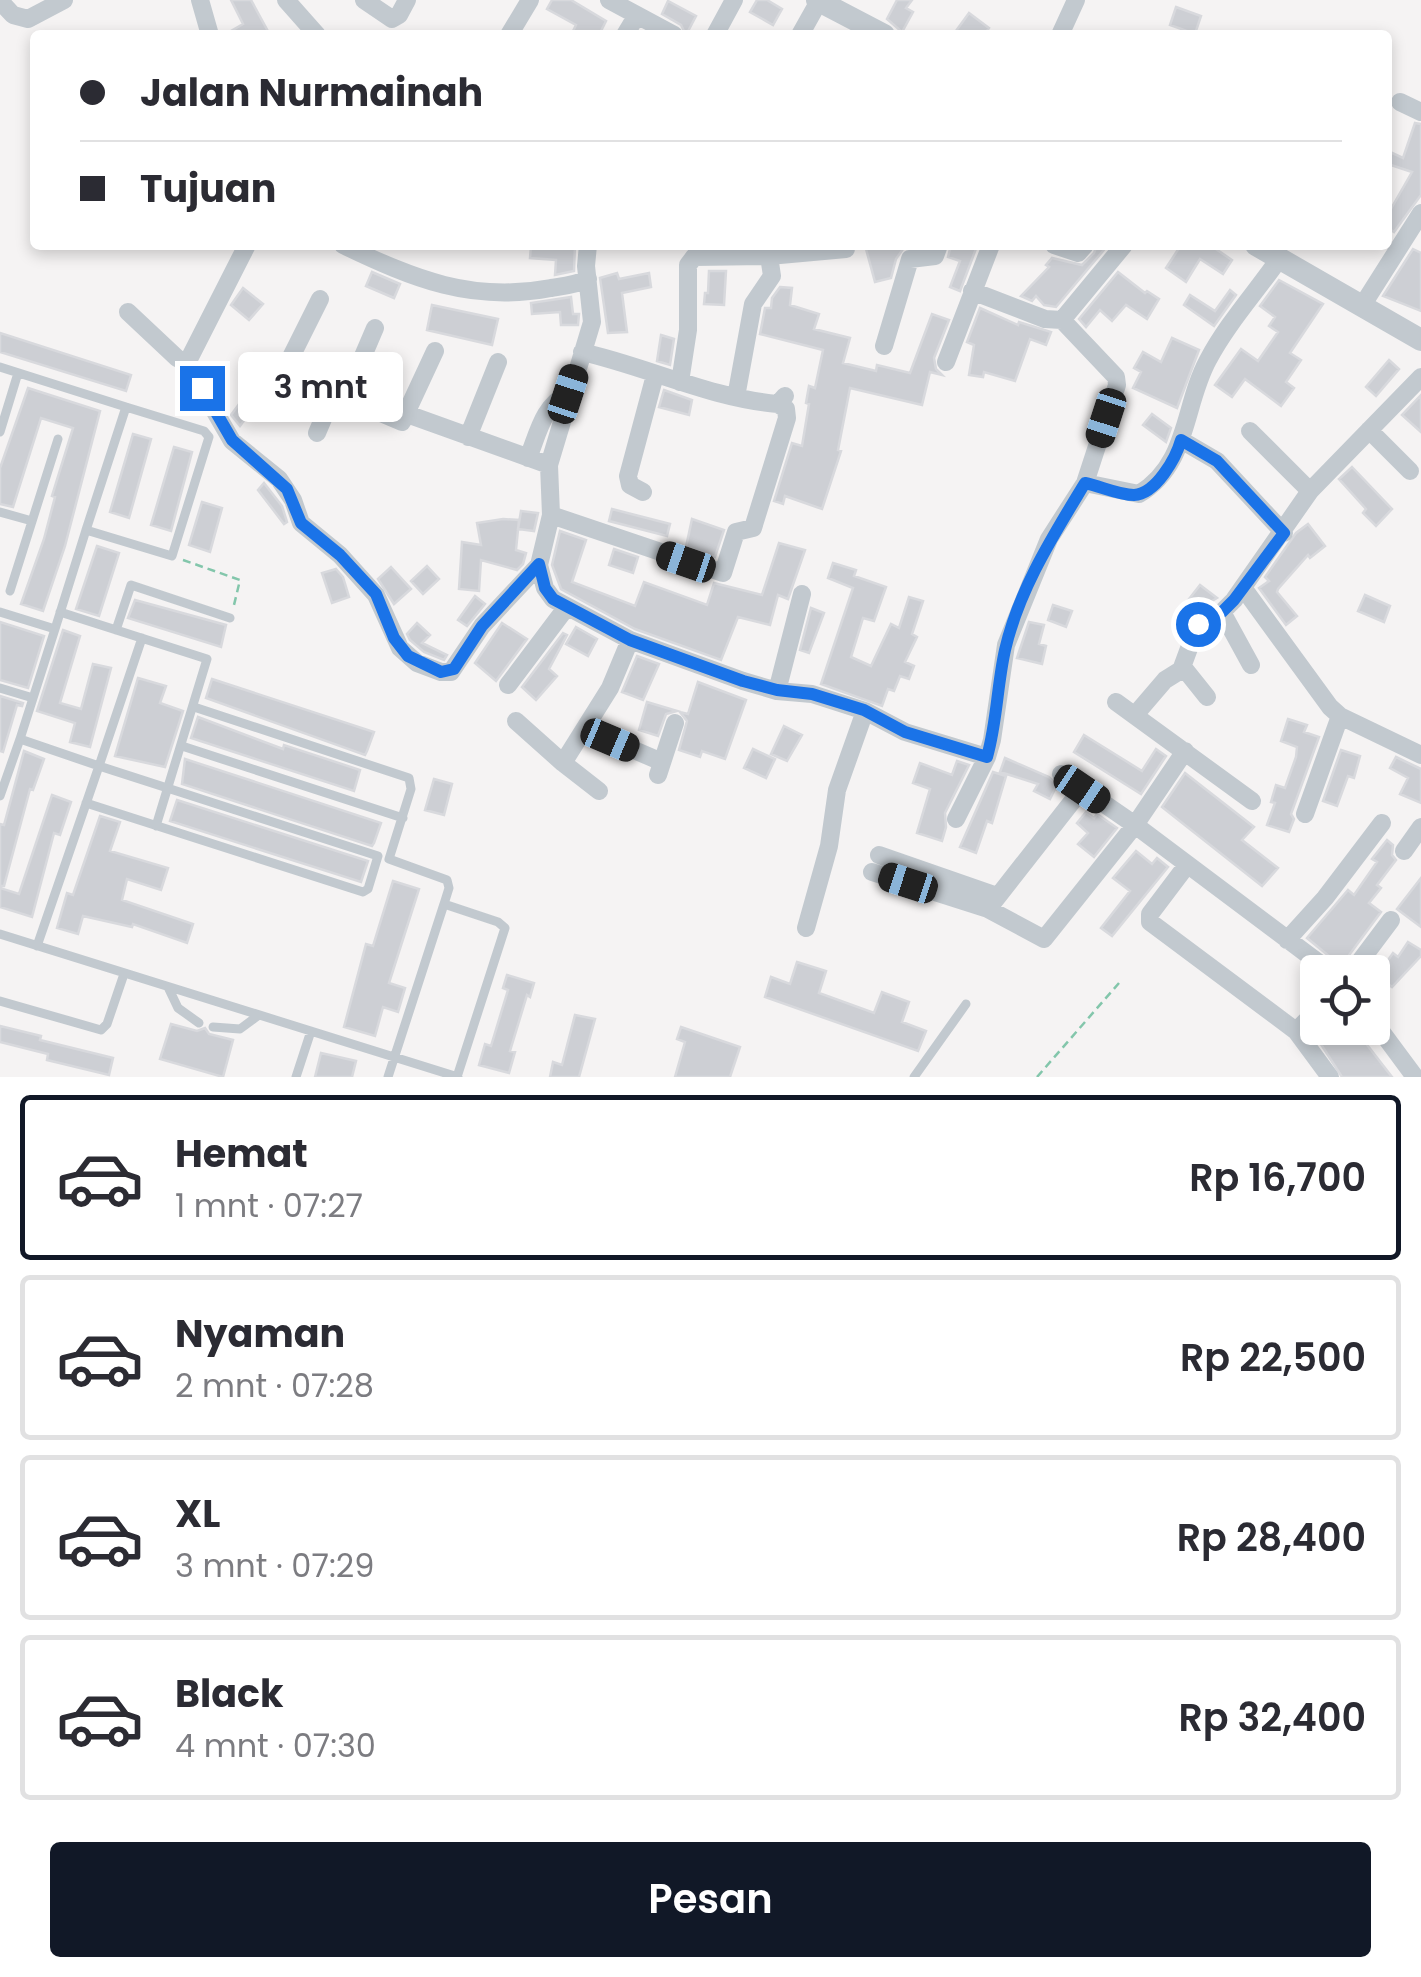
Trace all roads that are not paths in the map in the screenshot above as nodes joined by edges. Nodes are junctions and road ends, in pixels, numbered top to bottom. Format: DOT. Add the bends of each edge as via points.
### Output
graph roads {
  1 [pos="64,0"];
  2 [pos="200,0"];
  3 [pos="286,0"];
  4 [pos="364,0"];
  5 [pos="408,0"];
  6 [pos="530,0"];
  7 [pos="610,0"];
  8 [pos="734,0"];
  9 [pos="818,0"];
  10 [pos="1076,0"];
  11 [pos="0,1"];
  12 [pos="637,16"];
  13 [pos="209,30"];
  14 [pos="313,30"];
  15 [pos="512,30"];
  16 [pos="628,30"];
  17 [pos="664,30"];
  18 [pos="718,30"];
  19 [pos="803,30"];
  20 [pos="875,30"];
  21 [pos="1062,30"];
  22 [pos="1400,102"];
  23 [pos="1421,112"];
  24 [pos="1421,214"];
  25 [pos="243,250"];
  26 [pos="355,250"];
  27 [pos="588,250"];
  28 [pos="835,250"];
  29 [pos="937,250"];
  30 [pos="988,250"];
  31 [pos="1120,250"];
  32 [pos="768,256"];
  33 [pos="1286,256"];
  34 [pos="588,279"];
  35 [pos="972,290"];
  36 [pos="320,299"];
  37 [pos="1362,306"];
  38 [pos="128,312"];
  39 [pos="1062,320"];
  40 [pos="375,328"];
  41 [pos="1421,340"];
  42 [pos="884,346"];
  43 [pos="435,351"];
  44 [pos="582,352"];
  45 [pos="187,362"];
  46 [pos="498,362"];
  47 [pos="946,362"];
  48 [pos="0,367"];
  49 [pos="18,373"];
  50 [pos="654,375"];
  51 [pos="1421,377"];
  52 [pos="680,382"];
  53 [pos="568,394"];
  54 [pos="339,396"];
  55 [pos="736,397"];
  56 [pos="126,407"];
  57 [pos="407,414"];
  58 [pos="1370,430"];
  59 [pos="1250,431"];
  60 [pos="0,432"];
  61 [pos="316,433"];
  62 [pos="468,437"];
  63 [pos="58,439"];
  64 [pos="1181,440"];
  65 [pos="528,458"];
  66 [pos="549,466"];
  67 [pos="1410,471"];
  68 [pos="1085,483"];
  69 [pos="1310,491"];
  70 [pos="644,492"];
  71 [pos="0,512"];
  72 [pos="552,516"];
  73 [pos="32,521"];
  74 [pos="86,530"];
  75 [pos="1284,533"];
  76 [pos="539,564"];
  77 [pos="1244,588"];
  78 [pos="10,592"];
  79 [pos="802,594"];
  80 [pos="566,608"];
  81 [pos="0,612"];
  82 [pos="60,612"];
  83 [pos="1222,612"];
  84 [pos="230,618"];
  85 [pos="55,629"];
  86 [pos="116,630"];
  87 [pos="142,638"];
  88 [pos="630,640"];
  89 [pos="1251,664"];
  90 [pos="1183,667"];
  91 [pos="508,684"];
  92 [pos="0,688"];
  93 [pos="777,690"];
  94 [pos="32,698"];
  95 [pos="1207,698"];
  96 [pos="1116,702"];
  97 [pos="194,707"];
  98 [pos="864,710"];
  99 [pos="1134,715"];
  100 [pos="1340,716"];
  101 [pos="516,721"];
  102 [pos="676,723"];
  103 [pos="584,729"];
  104 [pos="20,739"];
  105 [pos="182,746"];
  106 [pos="1184,751"];
  107 [pos="1421,756"];
  108 [pos="987,757"];
  109 [pos="563,764"];
  110 [pos="5,765"];
  111 [pos="99,766"];
  112 [pos="1062,774"];
  113 [pos="168,788"];
  114 [pos="1082,789"];
  115 [pos="599,791"];
  116 [pos="0,796"];
  117 [pos="1252,801"];
  118 [pos="86,803"];
  119 [pos="1305,814"];
  120 [pos="402,818"];
  121 [pos="956,819"];
  122 [pos="1382,823"];
  123 [pos="1135,825"];
  124 [pos="156,826"];
  125 [pos="1421,826"];
  126 [pos="1404,851"];
  127 [pos="378,856"];
  128 [pos="389,860"];
  129 [pos="876,863"];
  130 [pos="1187,866"];
  131 [pos="992,902"];
  132 [pos="444,904"];
  133 [pos="1391,920"];
  134 [pos="806,928"];
  135 [pos="0,934"];
  136 [pos="1287,940"];
  137 [pos="37,946"];
  138 [pos="1307,955"];
  139 [pos="1365,955"];
  140 [pos="124,974"];
  141 [pos="168,987"];
  142 [pos="0,1002"];
  143 [pos="966,1004"];
  144 [pos="259,1015"];
  145 [pos="199,1023"];
  146 [pos="1300,1026"];
  147 [pos="213,1027"];
  148 [pos="311,1030"];
  149 [pos="1296,1030"];
  150 [pos="1390,1043"];
  151 [pos="395,1057"];
  152 [pos="296,1077"];
  153 [pos="388,1077"];
  154 [pos="458,1077"];
  155 [pos="914,1077"];
  156 [pos="1330,1077"];
  157 [pos="1415,1077"];
  1 -- 11 [label="street" via="28,18 13,15"];
  2 -- 13 [label="street"];
  3 -- 14 [label="street"];
  4 -- 5 [label="street" via="392,20"];
  6 -- 15 [label="street"];
  7 -- 12 [label="street"];
  8 -- 18 [label="street"];
  9 -- 19 [label="street"];
  9 -- 20 [label="street"];
  10 -- 21 [label="street"];
  12 -- 16 [label="street"];
  12 -- 17 [label="street"];
  22 -- 23 [label="street"];
  24 -- 37 [label="street"];
  25 -- 45 [label="street"];
  26 -- 34 [label="street" via="482,294 522,294"];
  27 -- 34 [label="street"];
  28 -- 32 [label="street"];
  29 -- 42 [label="street" via="910,259"];
  30 -- 35 [label="street"];
  31 -- 39 [label="street"];
  32 -- 52 [label="street" via="690,260"];
  32 -- 55 [label="street" via="772,276 749,317"];
  33 -- 37 [label="street"];
  33 -- 64 [label="street" via="1210,354"];
  34 -- 44 [label="street" via="593,313"];
  35 -- 39 [label="street"];
  35 -- 47 [label="street"];
  36 -- 54 [label="street" via="286,368"];
  37 -- 41 [label="street"];
  38 -- 45 [label="street"];
  39 -- 68 [label="street" via="1118,380"];
  40 -- 54 [label="street"];
  43 -- 57 [label="street"];
  44 -- 50 [label="street"];
  44 -- 53 [label="street"];
  45 -- 76 [label="street" via="232,440 279,479 301,523 376,594 394,638 417,663 451,672 482,626"];
  46 -- 62 [label="street"];
  48 -- 49 [label="lane"];
  49 -- 56 [label="lane"];
  49 -- 60 [label="lane"];
  50 -- 52 [label="street"];
  50 -- 70 [label="street" via="628,476"];
  51 -- 58 [label="street"];
  52 -- 55 [label="street"];
  53 -- 65 [label="street" via="552,402"];
  53 -- 66 [label="street"];
  54 -- 57 [label="street" via="398,422"];
  54 -- 61 [label="street"];
  55 -- 72 [label="street" via="782,400 787,418 752,528 738,531 722,573"];
  56 -- 74 [label="lane"];
  56 -- 74 [label="lane" via="210,438 172,556"];
  57 -- 62 [label="street"];
  58 -- 67 [label="street"];
  58 -- 69 [label="street"];
  59 -- 69 [label="street"];
  62 -- 65 [label="street"];
  63 -- 73 [label="lane"];
  64 -- 68 [label="street" via="1167,470 1139,494"];
  64 -- 75 [label="street" via="1217,461"];
  65 -- 66 [label="street"];
  66 -- 72 [label="street"];
  68 -- 108 [label="street" via="1049,538 1006,645"];
  69 -- 75 [label="street"];
  71 -- 73 [label="lane"];
  72 -- 76 [label="street"];
  73 -- 78 [label="lane"];
  74 -- 82 [label="lane"];
  75 -- 77 [label="street"];
  76 -- 80 [label="street" via="545,588"];
  77 -- 83 [label="street"];
  77 -- 100 [label="street"];
  79 -- 93 [label="street"];
  80 -- 88 [label="street"];
  80 -- 91 [label="street"];
  81 -- 85 [label="lane"];
  82 -- 85 [label="lane"];
  82 -- 86 [label="lane"];
  83 -- 89 [label="street"];
  83 -- 90 [label="street" via="1198,624"];
  84 -- 86 [label="lane" via="132,585"];
  85 -- 94 [label="lane"];
  86 -- 87 [label="lane"];
  87 -- 97 [label="lane" via="207,659"];
  87 -- 111 [label="lane"];
  88 -- 93 [label="street"];
  88 -- 103 [label="street"];
  90 -- 95 [label="street"];
  90 -- 99 [label="street"];
  92 -- 94 [label="lane"];
  93 -- 98 [label="street"];
  94 -- 104 [label="lane"];
  96 -- 99 [label="street"];
  97 -- 105 [label="lane"];
  97 -- 120 [label="lane" via="405,775 412,783"];
  98 -- 108 [label="street" via="905,732"];
  98 -- 134 [label="street"];
  99 -- 106 [label="street"];
  100 -- 107 [label="street"];
  100 -- 119 [label="street"];
  101 -- 109 [label="street"];
  102 -- 103 [label="street" via="660,769"];
  103 -- 109 [label="street"];
  104 -- 110 [label="lane"];
  104 -- 111 [label="lane"];
  105 -- 113 [label="lane"];
  105 -- 120 [label="lane"];
  106 -- 117 [label="street"];
  106 -- 123 [label="street"];
  108 -- 121 [label="street"];
  109 -- 115 [label="street"];
  110 -- 116 [label="lane"];
  111 -- 113 [label="lane"];
  111 -- 118 [label="lane"];
  112 -- 114 [label="street"];
  113 -- 124 [label="lane"];
  113 -- 127 [label="lane"];
  114 -- 123 [label="street"];
  114 -- 131 [label="street"];
  118 -- 124 [label="lane"];
  118 -- 137 [label="lane"];
  120 -- 128 [label="lane"];
  122 -- 136 [label="street"];
  123 -- 130 [label="street"];
  123 -- 131 [label="street" via="1044,939"];
  124 -- 127 [label="lane" via="363,892"];
  125 -- 126 [label="street"];
  127 -- 128 [label="lane"];
  128 -- 132 [label="lane" via="447,880"];
  129 -- 131 [label="street"];
  130 -- 136 [label="street"];
  130 -- 149 [label="street" via="1150,922"];
  132 -- 151 [label="lane"];
  132 -- 154 [label="lane" via="505,928"];
  133 -- 139 [label="street"];
  135 -- 137 [label="lane"];
  136 -- 138 [label="street"];
  137 -- 140 [label="lane"];
  140 -- 141 [label="lane"];
  140 -- 142 [label="lane" via="100,1030"];
  141 -- 144 [label="lane"];
  141 -- 145 [label="lane" via="178,1008"];
  143 -- 155 [label="lane"];
  144 -- 147 [label="lane" via="240,1029"];
  144 -- 148 [label="lane"];
  146 -- 149 [label="street"];
  148 -- 151 [label="lane"];
  148 -- 152 [label="lane"];
  149 -- 156 [label="street"];
  150 -- 157 [label="street"];
  151 -- 153 [label="lane"];
  151 -- 154 [label="lane"];
}
